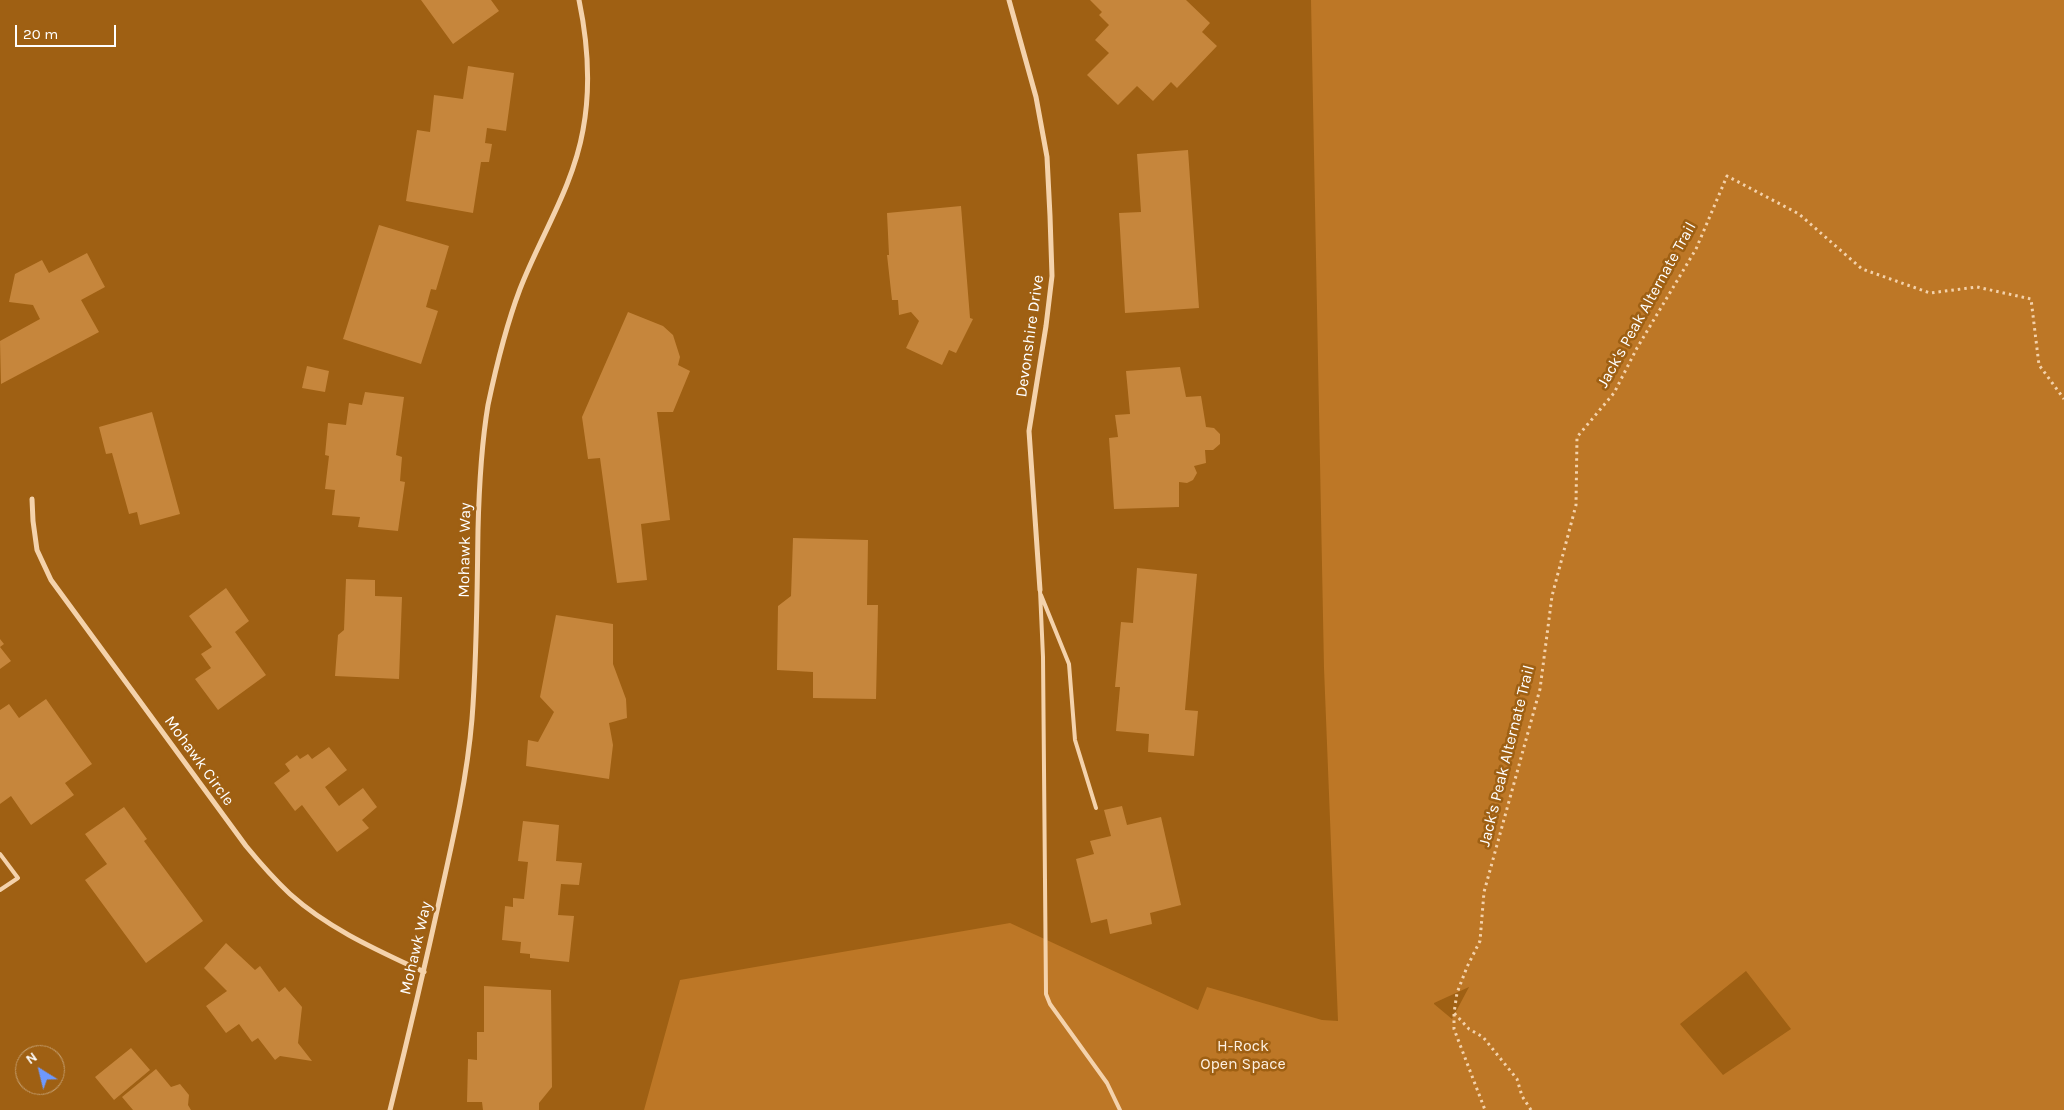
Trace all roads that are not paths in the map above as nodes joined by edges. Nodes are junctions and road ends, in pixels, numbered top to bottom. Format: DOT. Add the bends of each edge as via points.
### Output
graph roads {
  1 [pos="579,0"];
  2 [pos="1009,0"];
  3 [pos="32,499"];
  4 [pos="1040,590"];
  5 [pos="1096,808"];
  6 [pos="0,854"];
  7 [pos="0,890"];
  8 [pos="424,972"];
  9 [pos="390,1110"];
  10 [pos="1120,1110"];
  1 -- 8 [label="street, Mohawk Way" via="588,59 588,98 583,134 572,169 520,290 498,363 482,442 472,721 459,814"];
  2 -- 4 [label="street, Devonshire Drive" via="1036,97 1047,157 1052,276 1029,431"];
  3 -- 8 [label="street, Mohawk Circle" via="37,550 51,580 265,869 291,895 322,918 355,939"];
  4 -- 5 [label="lane" via="1069,664 1075,740"];
  4 -- 10 [label="lane" via="1044,657 1046,994 1107,1083"];
  6 -- 7 [label="lane" via="18,878"];
  8 -- 9 [label="street, Mohawk Way"];
}
